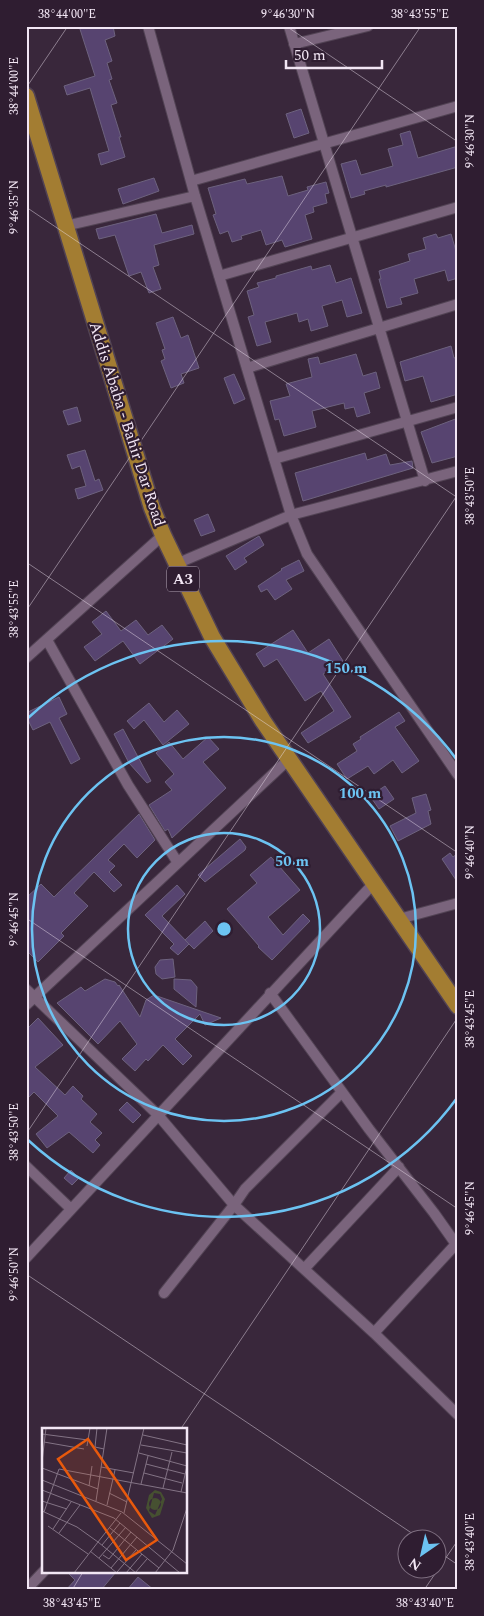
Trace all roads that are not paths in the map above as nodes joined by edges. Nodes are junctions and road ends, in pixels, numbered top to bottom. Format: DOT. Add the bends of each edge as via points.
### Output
graph roads {
  1 [pos="148,26"];
  2 [pos="289,26"];
  3 [pos="368,26"];
  4 [pos="294,44"];
  5 [pos="26,96"];
  6 [pos="458,106"];
  7 [pos="324,144"];
  8 [pos="191,181"];
  9 [pos="195,196"];
  10 [pos="458,207"];
  11 [pos="65,226"];
  12 [pos="352,238"];
  13 [pos="219,276"];
  14 [pos="458,304"];
  15 [pos="379,328"];
  16 [pos="247,368"];
  17 [pos="458,407"];
  18 [pos="407,422"];
  19 [pos="274,459"];
  20 [pos="458,471"];
  21 [pos="425,480"];
  22 [pos="291,515"];
  23 [pos="162,535"];
  24 [pos="176,564"];
  25 [pos="47,640"];
  26 [pos="26,658"];
  27 [pos="289,759"];
  28 [pos="458,776"];
  29 [pos="178,863"];
  30 [pos="374,883"];
  31 [pos="458,903"];
  32 [pos="399,919"];
  33 [pos="26,989"];
  34 [pos="270,993"];
  35 [pos="35,997"];
  36 [pos="26,1005"];
  37 [pos="458,1006"];
  38 [pos="342,1092"];
  39 [pos="158,1114"];
  40 [pos="26,1166"];
  41 [pos="399,1167"];
  42 [pos="234,1205"];
  43 [pos="71,1209"];
  44 [pos="457,1245"];
  45 [pos="26,1258"];
  46 [pos="304,1268"];
  47 [pos="164,1293"];
  48 [pos="374,1333"];
  49 [pos="458,1415"];
  50 [pos="42,1573"];
  51 [pos="26,1590"];
  1 -- 8 [label="street"];
  2 -- 4 [label="street"];
  3 -- 4 [label="street"];
  4 -- 7 [label="street"];
  5 -- 11 [label="highway, Addis Ababa - Bahir Dar Road / A3"];
  6 -- 7 [label="street"];
  7 -- 8 [label="street"];
  7 -- 12 [label="street"];
  8 -- 9 [label="street"];
  9 -- 11 [label="street"];
  9 -- 13 [label="street"];
  10 -- 12 [label="street"];
  11 -- 23 [label="highway, Addis Ababa - Bahir Dar Road / A3"];
  12 -- 13 [label="street"];
  12 -- 15 [label="street"];
  13 -- 16 [label="street"];
  14 -- 15 [label="street"];
  15 -- 16 [label="street"];
  15 -- 18 [label="street"];
  16 -- 19 [label="street"];
  17 -- 18 [label="street"];
  18 -- 19 [label="street"];
  18 -- 21 [label="street"];
  19 -- 22 [label="street"];
  20 -- 21 [label="street"];
  21 -- 22 [label="street"];
  22 -- 24 [label="street"];
  22 -- 28 [label="street" via="307,554"];
  23 -- 24 [label="highway, Addis Ababa - Bahir Dar Road / A3"];
  23 -- 25 [label="street"];
  24 -- 27 [label="highway, Addis Ababa - Bahir Dar Road / A3" via="212,637"];
  25 -- 26 [label="street"];
  25 -- 29 [label="street" via="128,785"];
  27 -- 29 [label="street"];
  27 -- 30 [label="highway, Addis Ababa - Bahir Dar Road / A3"];
  29 -- 35 [label="street"];
  30 -- 32 [label="highway, Addis Ababa - Bahir Dar Road / A3"];
  30 -- 34 [label="street"];
  31 -- 32 [label="street"];
  32 -- 37 [label="highway, Addis Ababa - Bahir Dar Road / A3"];
  33 -- 35 [label="street"];
  34 -- 38 [label="street"];
  34 -- 39 [label="street"];
  35 -- 36 [label="street"];
  35 -- 39 [label="street"];
  38 -- 41 [label="street"];
  38 -- 42 [label="street" via="245,1189"];
  39 -- 42 [label="street"];
  39 -- 43 [label="street"];
  40 -- 43 [label="street"];
  41 -- 44 [label="street"];
  41 -- 46 [label="street"];
  42 -- 46 [label="street"];
  42 -- 47 [label="street"];
  43 -- 45 [label="street"];
  44 -- 48 [label="street"];
  46 -- 48 [label="street"];
  48 -- 49 [label="street"];
  50 -- 51 [label="street"];
}
